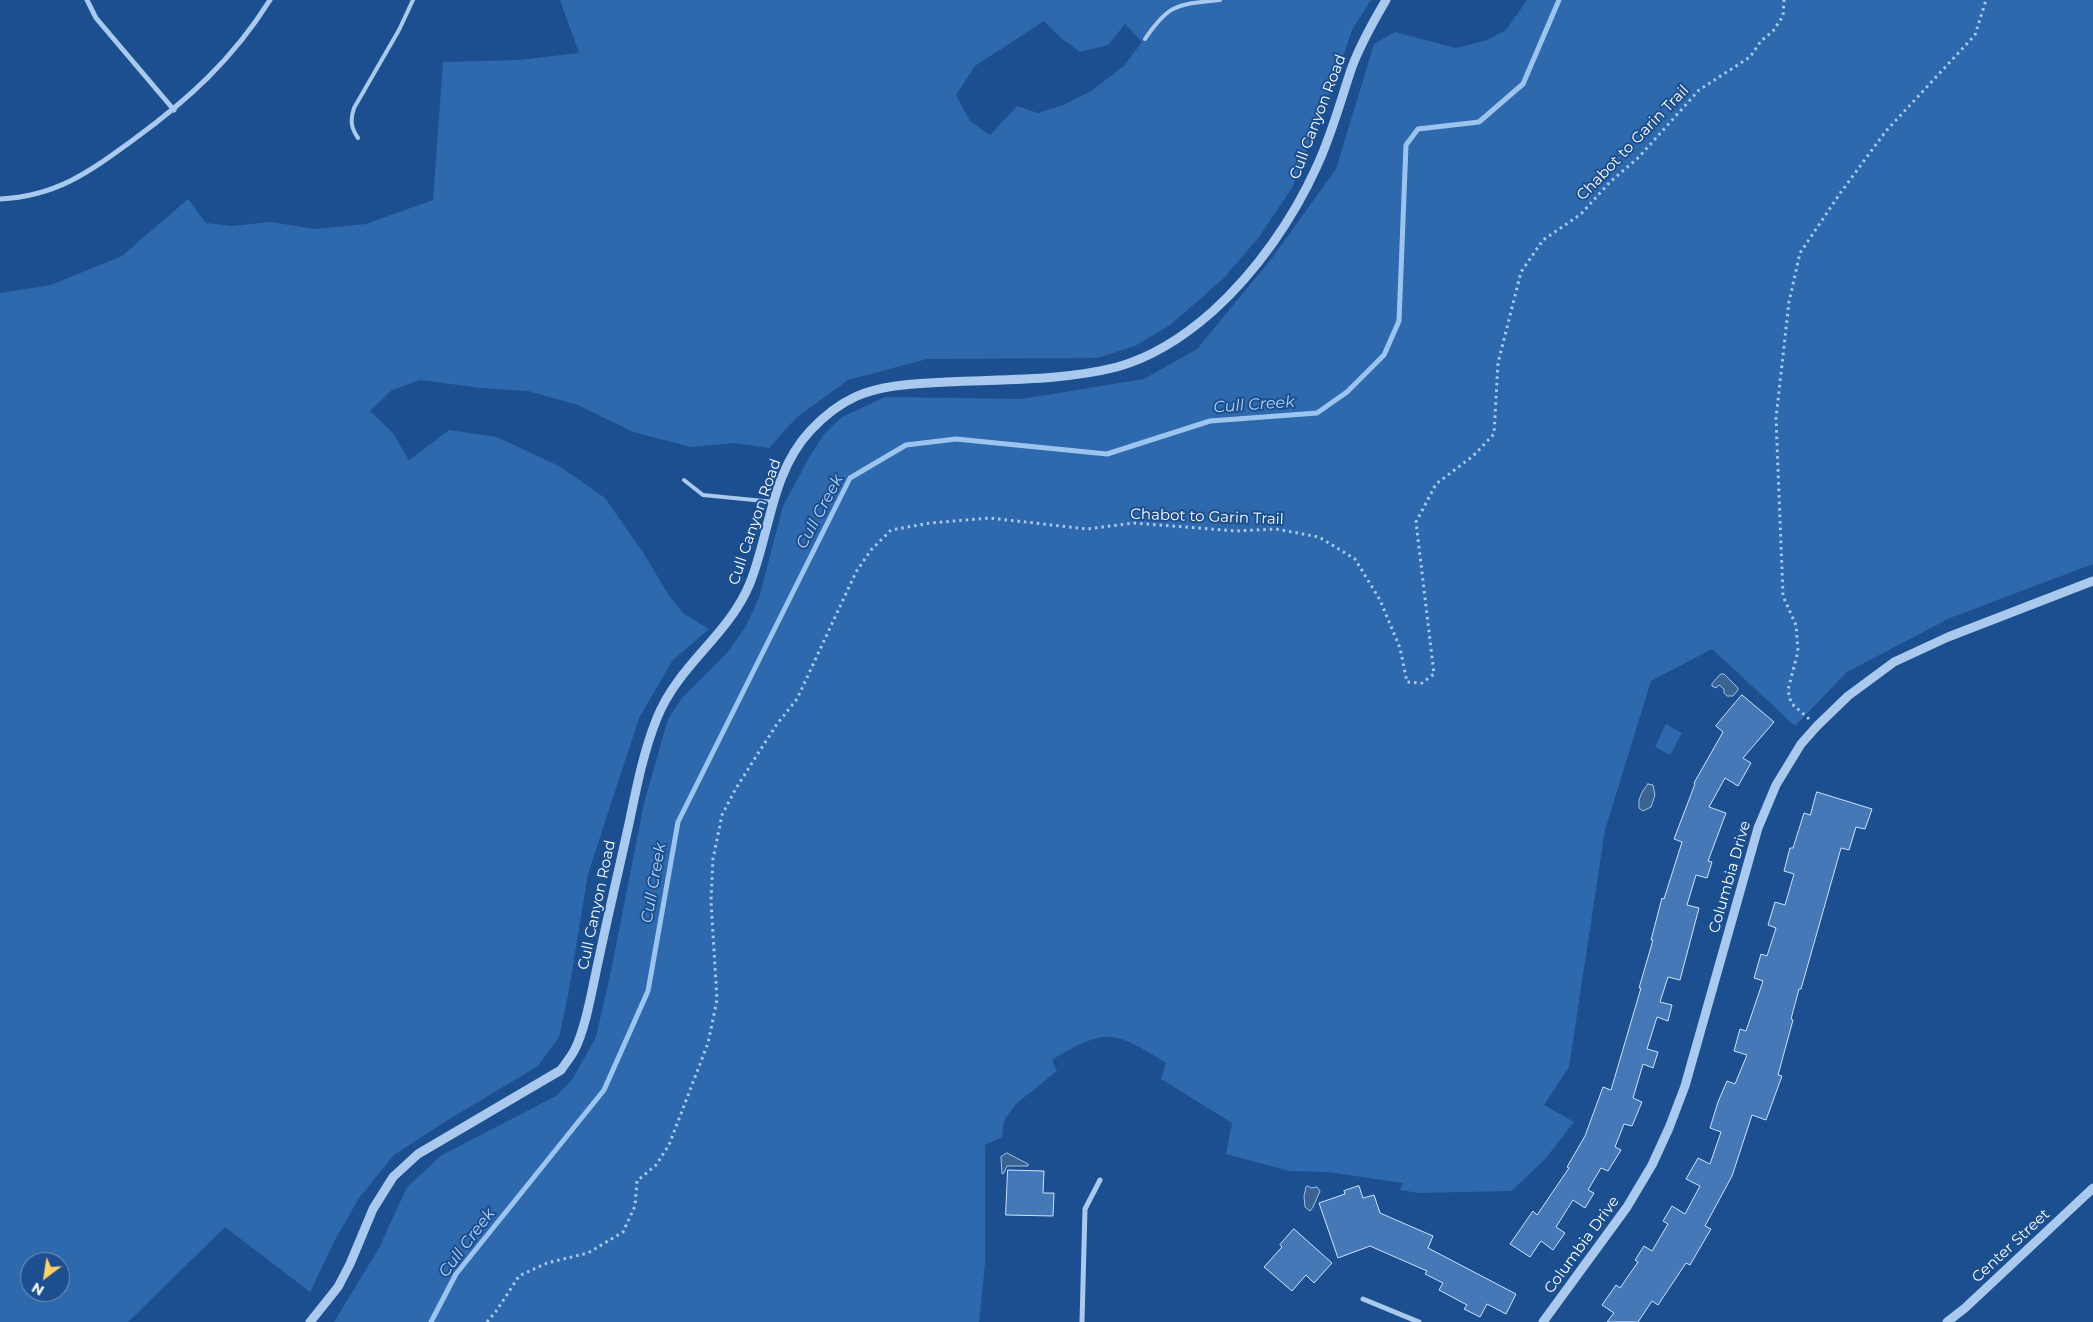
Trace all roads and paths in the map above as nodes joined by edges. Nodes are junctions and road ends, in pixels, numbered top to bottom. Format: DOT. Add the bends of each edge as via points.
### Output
graph roads {
  1 [pos="87,0"];
  2 [pos="270,0"];
  3 [pos="412,0"];
  4 [pos="1220,0"];
  5 [pos="1386,0"];
  6 [pos="1784,0"];
  7 [pos="1986,0"];
  8 [pos="1145,39"];
  9 [pos="174,110"];
  10 [pos="358,138"];
  11 [pos="0,199"];
  12 [pos="684,480"];
  13 [pos="774,502"];
  14 [pos="2093,581"];
  15 [pos="1817,726"];
  16 [pos="1100,1180"];
  17 [pos="2093,1188"];
  18 [pos="1363,1300"];
  19 [pos="310,1322"];
  20 [pos="487,1322"];
  21 [pos="1082,1322"];
  22 [pos="1419,1322"];
  23 [pos="1543,1322"];
  24 [pos="1947,1322"];
  1 -- 9 [label="street" via="96,18"];
  2 -- 9 [label="street" via="251,30 206,82"];
  3 -- 10 [label="lane" via="399,30 354,108 351,123"];
  4 -- 8 [label="lane" via="1177,5 1157,21"];
  5 -- 13 [label="street, Cull Canyon Road" via="1353,65 1318,164 1288,220 1242,281 1192,328 1148,356 1087,373 1054,378 904,385 860,395 839,405 802,440 793,452"];
  6 -- 20 [label="path, Chabot to Garin Trail" via="1783,16 1750,56 1699,90 1639,157 1581,214 1543,240 1521,272 1498,363 1494,434 1473,456 1436,484 1416,522 1434,674 1422,683 1406,682 1400,648 1380,600 1356,559 1319,537 1276,529 1236,531 1134,523 1086,529 990,518 930,522 891,530 871,550 843,597 796,699 777,724 722,815 713,859 711,901 717,1000 708,1043 669,1145 656,1165 637,1181 635,1206 623,1232 588,1253 547,1262 519,1276"];
  7 -- 15 [label="path" via="1975,34 1886,131 1800,253 1789,302 1776,418 1783,596 1796,625 1798,651 1788,690 1791,703"];
  9 -- 11 [label="street" via="76,180 54,189"];
  12 -- 13 [label="lane" via="703,495"];
  13 -- 19 [label="street, Cull Canyon Road" via="755,570 743,598 733,615 675,683 658,714 637,786 590,999 575,1049 561,1070 418,1154 394,1177 373,1209 338,1288"];
  14 -- 15 [label="street, Columbia Drive" via="1948,637 1894,662 1848,696"];
  15 -- 23 [label="street, Columbia Drive" via="1787,765 1758,828 1685,1086 1670,1128 1627,1207"];
  16 -- 21 [label="street" via="1085,1208"];
  17 -- 24 [label="street, Center Street"];
  18 -- 22 [label="street"];
}
